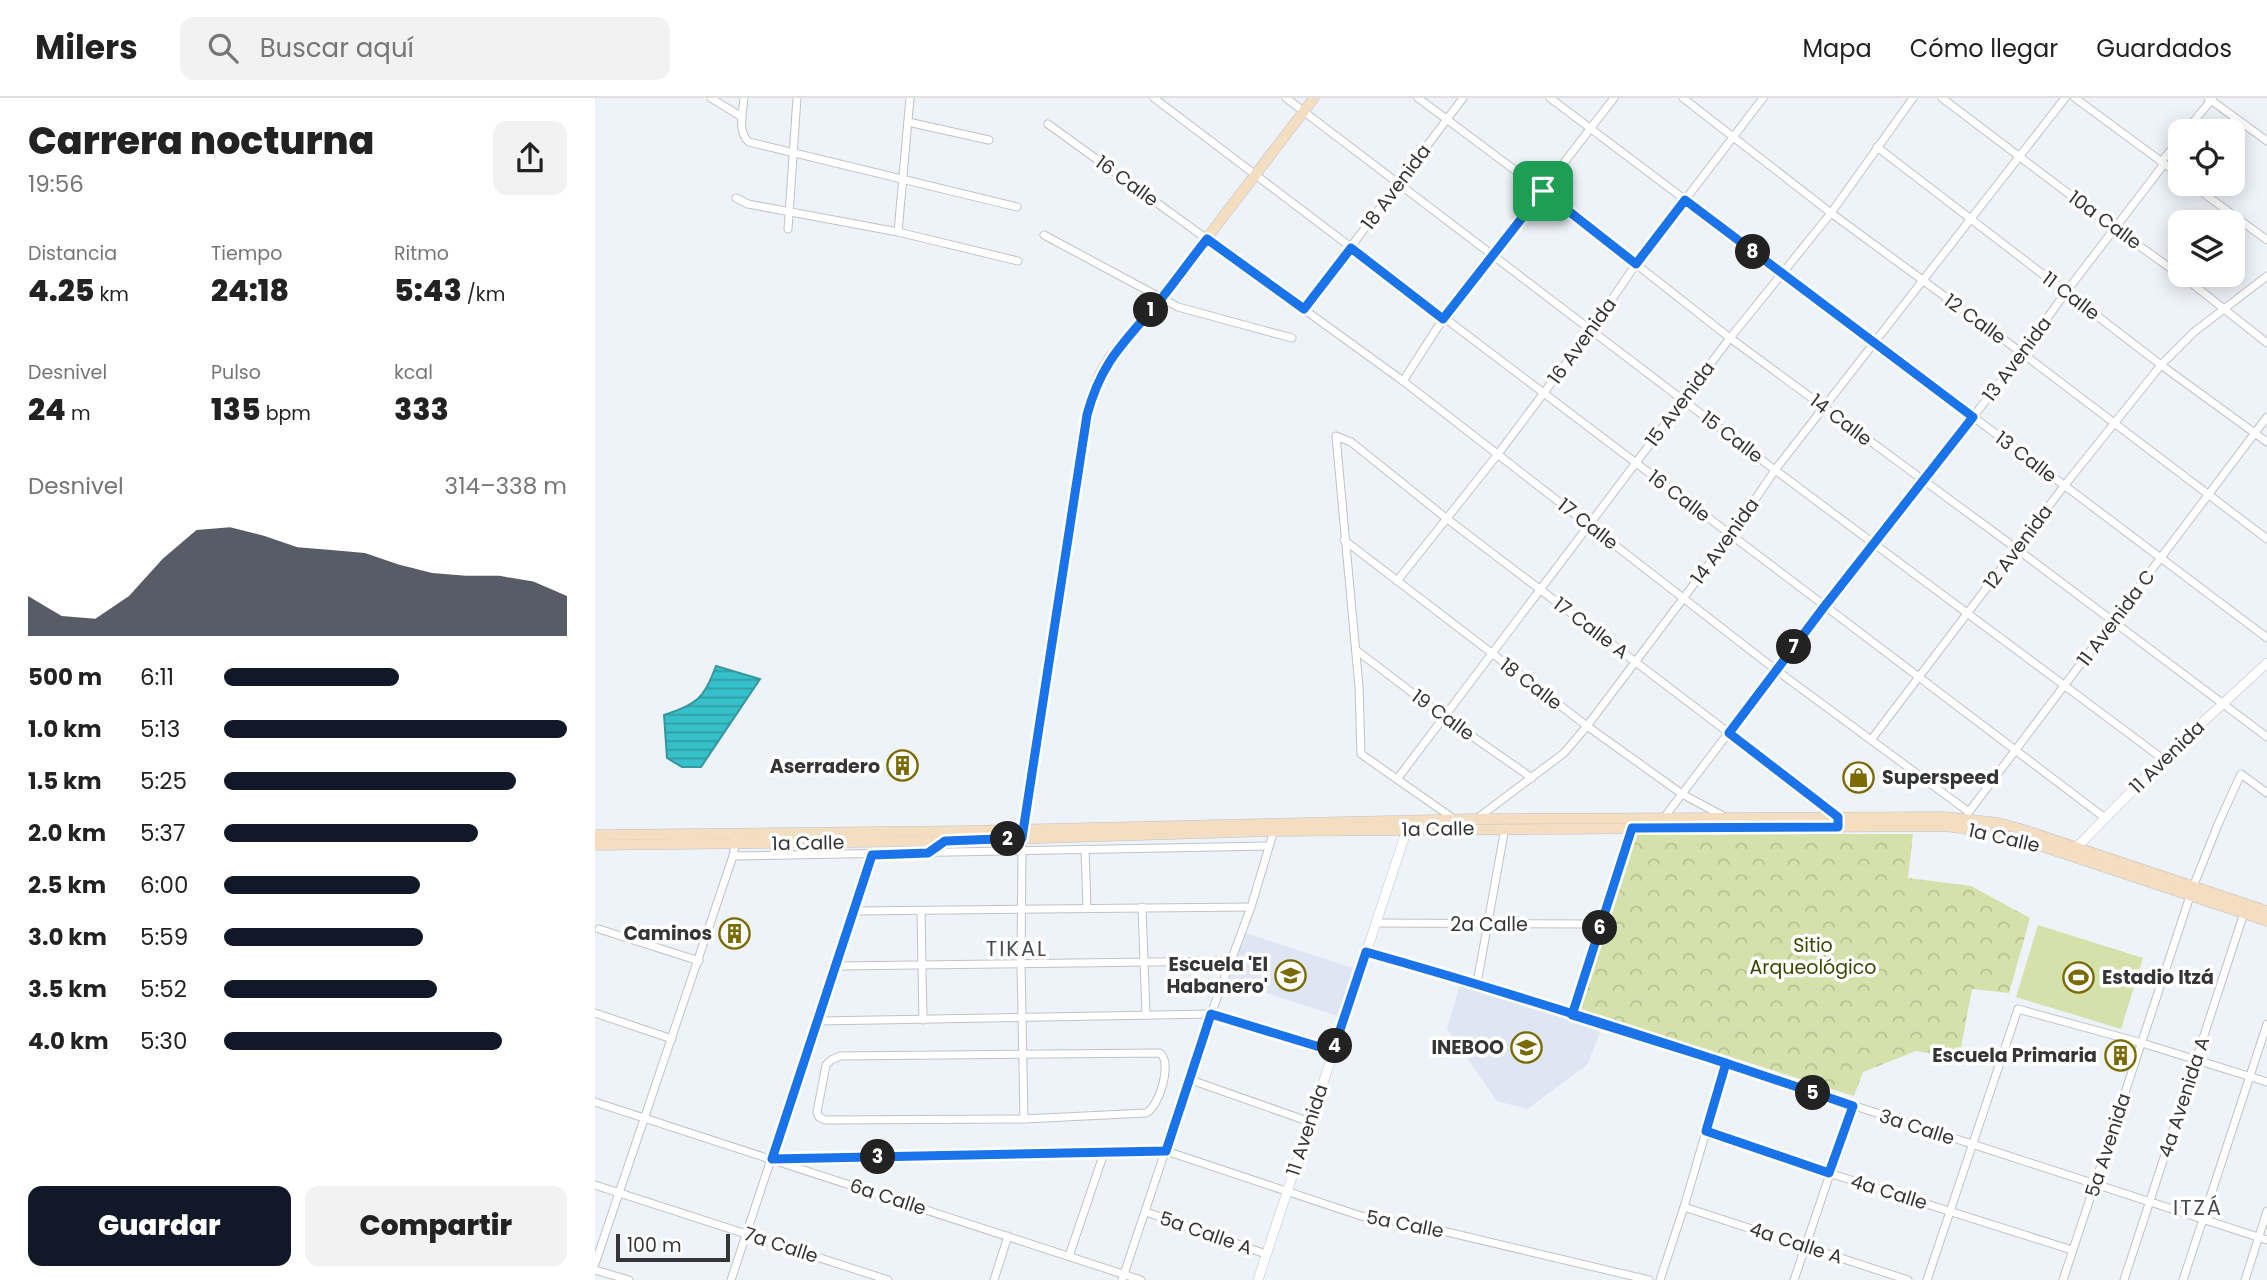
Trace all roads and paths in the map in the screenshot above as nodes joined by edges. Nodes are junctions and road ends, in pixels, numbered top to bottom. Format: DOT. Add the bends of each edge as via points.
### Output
graph roads {
  1 [pos="711,98"];
  2 [pos="744,98"];
  3 [pos="797,98"];
  4 [pos="910,98"];
  5 [pos="1154,98"];
  6 [pos="1286,98"];
  7 [pos="1314,98"];
  8 [pos="1418,98"];
  9 [pos="1463,98"];
  10 [pos="1550,98"];
  11 [pos="1614,98"];
  12 [pos="1683,98"];
  13 [pos="1763,98"];
  14 [pos="1913,98"];
  15 [pos="1942,98"];
  16 [pos="2066,98"];
  17 [pos="2075,98"];
  18 [pos="2210,99"];
  19 [pos="1303,112"];
  20 [pos="743,117"];
  21 [pos="2195,119"];
  22 [pos="1446,120"];
  23 [pos="908,122"];
  24 [pos="1048,124"];
  25 [pos="1591,128"];
  26 [pos="1733,138"];
  27 [pos="989,140"];
  28 [pos="2267,141"];
  29 [pos="1877,147"];
  30 [pos="793,152"];
  31 [pos="2168,156"];
  32 [pos="2021,158"];
  33 [pos="2163,163"];
  34 [pos="2168,167"];
  35 [pos="1254,174"];
  36 [pos="904,179"];
  37 [pos="1400,183"];
  38 [pos="1543,191"];
  39 [pos="2207,196"];
  40 [pos="736,198"];
  41 [pos="1685,200"];
  42 [pos="1017,207"];
  43 [pos="789,211"];
  44 [pos="1831,213"];
  45 [pos="1971,221"];
  46 [pos="2114,228"];
  47 [pos="788,229"];
  48 [pos="898,232"];
  49 [pos="1044,235"];
  50 [pos="1207,239"];
  51 [pos="2267,240"];
  52 [pos="1351,248"];
  53 [pos="1494,255"];
  54 [pos="1018,261"];
  55 [pos="1636,264"];
  56 [pos="1782,273"];
  57 [pos="2267,276"];
  58 [pos="1922,280"];
  59 [pos="2066,292"];
  60 [pos="1161,298"];
  61 [pos="1304,309"];
  62 [pos="2222,309"];
  63 [pos="1443,319"];
  64 [pos="1591,330"];
  65 [pos="1292,338"];
  66 [pos="1730,338"];
  67 [pos="1875,342"];
  68 [pos="2267,343"];
  69 [pos="2022,353"];
  70 [pos="2161,365"];
  71 [pos="1403,381"];
  72 [pos="1543,394"];
  73 [pos="1684,400"];
  74 [pos="1825,408"];
  75 [pos="1973,417"];
  76 [pos="2267,417"];
  77 [pos="2114,424"];
  78 [pos="2255,433"];
  79 [pos="2267,442"];
  80 [pos="1498,454"];
  81 [pos="1635,463"];
  82 [pos="1776,470"];
  83 [pos="1923,482"];
  84 [pos="2064,486"];
  85 [pos="2208,495"];
  86 [pos="1446,518"];
  87 [pos="1589,524"];
  88 [pos="1731,535"];
  89 [pos="2267,539"];
  90 [pos="1344,540"];
  91 [pos="1876,544"];
  92 [pos="2017,549"];
  93 [pos="2160,559"];
  94 [pos="1397,581"];
  95 [pos="1540,589"];
  96 [pos="1682,599"];
  97 [pos="1824,607"];
  98 [pos="1968,613"];
  99 [pos="2113,621"];
  100 [pos="2267,638"];
  101 [pos="1356,650"];
  102 [pos="1492,654"];
  103 [pos="1635,660"];
  104 [pos="2267,663"];
  105 [pos="1776,670"];
  106 [pos="1919,678"];
  107 [pos="2064,685"];
  108 [pos="2224,703"];
  109 [pos="1443,716"];
  110 [pos="1587,726"];
  111 [pos="1729,733"];
  112 [pos="2267,737"];
  113 [pos="1871,740"];
  114 [pos="2015,751"];
  115 [pos="2163,759"];
  116 [pos="1398,778"];
  117 [pos="1532,778"];
  118 [pos="1682,793"];
  119 [pos="2267,793"];
  120 [pos="1966,815"];
  121 [pos="1726,818"];
  122 [pos="2105,818"];
  123 [pos="1476,819"];
  124 [pos="1663,819"];
  125 [pos="1838,822"];
  126 [pos="1945,822"];
  127 [pos="1408,825"];
  128 [pos="1458,826"];
  129 [pos="1275,827"];
  130 [pos="1505,828"];
  131 [pos="1632,828"];
  132 [pos="595,835"];
  133 [pos="966,836"];
  134 [pos="808,838"];
  135 [pos="736,839"];
  136 [pos="1022,839"];
  137 [pos="945,841"];
  138 [pos="595,845"];
  139 [pos="1269,846"];
  140 [pos="1085,849"];
  141 [pos="2075,852"];
  142 [pos="928,853"];
  143 [pos="872,855"];
  144 [pos="733,856"];
  145 [pos="2192,891"];
  146 [pos="1251,906"];
  147 [pos="1142,907"];
  148 [pos="1087,908"];
  149 [pos="1021,910"];
  150 [pos="855,911"];
  151 [pos="921,911"];
  152 [pos="2267,911"];
  153 [pos="2244,913"];
  154 [pos="2267,920"];
  155 [pos="1376,923"];
  156 [pos="1487,924"];
  157 [pos="1601,924"];
  158 [pos="599,929"];
  159 [pos="1366,952"];
  160 [pos="699,961"];
  161 [pos="1231,961"];
  162 [pos="1143,962"];
  163 [pos="1021,964"];
  164 [pos="921,965"];
  165 [pos="837,966"];
  166 [pos="1477,983"];
  167 [pos="595,1013"];
  168 [pos="1211,1014"];
  169 [pos="1146,1015"];
  170 [pos="1572,1015"];
  171 [pos="1023,1019"];
  172 [pos="923,1020"];
  173 [pos="819,1021"];
  174 [pos="2267,1024"];
  175 [pos="673,1039"];
  176 [pos="2142,1043"];
  177 [pos="1333,1051"];
  178 [pos="1024,1054"];
  179 [pos="2196,1060"];
  180 [pos="1726,1063"];
  181 [pos="2250,1077"];
  182 [pos="1191,1080"];
  183 [pos="2267,1082"];
  184 [pos="595,1102"];
  185 [pos="1853,1106"];
  186 [pos="645,1118"];
  187 [pos="1024,1119"];
  188 [pos="1310,1122"];
  189 [pos="1706,1131"];
  190 [pos="1972,1144"];
  191 [pos="1166,1151"];
  192 [pos="1104,1153"];
  193 [pos="772,1159"];
  194 [pos="1829,1173"];
  195 [pos="2096,1183"];
  196 [pos="595,1185"];
  197 [pos="620,1193"];
  198 [pos="1286,1193"];
  199 [pos="2151,1201"];
  200 [pos="1684,1207"];
  201 [pos="1950,1211"];
  202 [pos="2267,1211"];
  203 [pos="1146,1212"];
  204 [pos="2204,1218"];
  205 [pos="747,1234"];
  206 [pos="1008,1236"];
  207 [pos="2263,1238"];
  208 [pos="1805,1245"];
  209 [pos="2072,1250"];
  210 [pos="1266,1254"];
  211 [pos="1069,1256"];
  212 [pos="595,1264"];
  213 [pos="595,1270"];
  214 [pos="869,1277"];
  215 [pos="1122,1277"];
  216 [pos="629,1280"];
  217 [pos="731,1280"];
  218 [pos="888,1280"];
  219 [pos="994,1280"];
  220 [pos="1141,1280"];
  221 [pos="1258,1280"];
  222 [pos="1649,1280"];
  223 [pos="1660,1280"];
  224 [pos="1794,1280"];
  225 [pos="1908,1280"];
  226 [pos="1927,1280"];
  227 [pos="2063,1280"];
  228 [pos="2124,1280"];
  229 [pos="2183,1280"];
  230 [pos="2245,1280"];
  1 -- 20 [label="street"];
  2 -- 20 [label="street"];
  3 -- 30 [label="street"];
  4 -- 23 [label="street"];
  5 -- 35 [label="street"];
  6 -- 19 [label="street"];
  7 -- 19 [label="main road"];
  8 -- 22 [label="street, 14 Calle"];
  9 -- 22 [label="street, 18 Avenida"];
  10 -- 25 [label="street, 13 Calle"];
  11 -- 25 [label="street"];
  12 -- 26 [label="street, 12 Calle"];
  13 -- 26 [label="street, 16 Avenida"];
  14 -- 29 [label="street, 15 Avenida"];
  15 -- 32 [label="street, 10a Calle"];
  16 -- 32 [label="street, 14 Avenida"];
  17 -- 33 [label="street"];
  18 -- 21 [label="street"];
  18 -- 28 [label="street"];
  19 -- 35 [label="main road"];
  19 -- 37 [label="street, 15 Calle"];
  20 -- 30 [label="street" via="741,131 748,142"];
  22 -- 37 [label="street, 18 Avenida"];
  22 -- 38 [label="street, 14 Calle"];
  23 -- 27 [label="street"];
  23 -- 36 [label="street"];
  24 -- 50 [label="street, 16 Calle"];
  25 -- 38 [label="street"];
  25 -- 41 [label="street, 13 Calle"];
  26 -- 41 [label="street, 16 Avenida"];
  26 -- 44 [label="street, 12 Calle"];
  29 -- 44 [label="street, 15 Avenida"];
  29 -- 45 [label="street, 11 Calle"];
  30 -- 36 [label="street"];
  30 -- 43 [label="street"];
  31 -- 33 [label="street, 13 Avenida"];
  32 -- 45 [label="street, 14 Avenida"];
  32 -- 46 [label="street, 10a Calle"];
  33 -- 34 [label="street"];
  33 -- 46 [label="street, 13 Avenida"];
  35 -- 50 [label="main road"];
  35 -- 52 [label="street, 16 Calle"];
  36 -- 42 [label="street"];
  36 -- 48 [label="street"];
  37 -- 52 [label="street, 18 Avenida"];
  37 -- 53 [label="street, 15 Calle"];
  38 -- 53 [label="street"];
  38 -- 55 [label="street, 14 Calle"];
  39 -- 51 [label="street"];
  40 -- 43 [label="street"];
  41 -- 55 [label="street, 16 Avenida"];
  41 -- 56 [label="street, 13 Calle"];
  43 -- 47 [label="street"];
  43 -- 48 [label="street"];
  44 -- 56 [label="street, 15 Avenida"];
  44 -- 58 [label="street, 12 Calle"];
  45 -- 58 [label="street, 14 Avenida"];
  45 -- 59 [label="street, 11 Calle"];
  46 -- 59 [label="street, 13 Avenida"];
  46 -- 62 [label="street, 10a Calle"];
  48 -- 54 [label="street"];
  49 -- 60 [label="street"];
  50 -- 60 [label="main road"];
  50 -- 61 [label="street, 17 Calle"];
  52 -- 61 [label="street, 18 Avenida"];
  52 -- 63 [label="street, 16 Calle"];
  53 -- 63 [label="street"];
  53 -- 64 [label="street, 15 Calle"];
  55 -- 64 [label="street, 16 Avenida"];
  55 -- 66 [label="street, 14 Calle"];
  56 -- 66 [label="street, 15 Avenida"];
  56 -- 67 [label="street, 13 Calle"];
  57 -- 62 [label="street, 12 Avenida"];
  58 -- 67 [label="street, 14 Avenida"];
  58 -- 69 [label="street, 12 Calle"];
  59 -- 69 [label="street, 13 Avenida"];
  59 -- 70 [label="street, 11 Calle"];
  60 -- 65 [label="street" via="1178,307"];
  60 -- 136 [label="main road" via="1110,357 1087,415"];
  61 -- 71 [label="street, 17 Calle"];
  62 -- 68 [label="street, 10a Calle"];
  62 -- 70 [label="street, 12 Avenida"];
  63 -- 71 [label="street"];
  63 -- 72 [label="street, 16 Calle"];
  64 -- 72 [label="street, 16 Avenida"];
  64 -- 73 [label="street, 15 Calle"];
  66 -- 73 [label="street, 15 Avenida"];
  66 -- 74 [label="street, 14 Calle"];
  67 -- 74 [label="street, 14 Avenida"];
  67 -- 75 [label="street, 13 Calle"];
  69 -- 75 [label="street, 13 Avenida"];
  69 -- 77 [label="street, 12 Calle"];
  70 -- 77 [label="street, 12 Avenida"];
  70 -- 78 [label="street, 11 Calle"];
  71 -- 80 [label="street, 17 Calle"];
  72 -- 80 [label="street, 16 Avenida"];
  72 -- 81 [label="street, 16 Calle"];
  73 -- 81 [label="street, 15 Avenida"];
  73 -- 82 [label="street, 15 Calle"];
  74 -- 82 [label="street, 14 Avenida"];
  74 -- 83 [label="street, 14 Calle"];
  75 -- 83 [label="street, 13 Avenida"];
  75 -- 84 [label="street, 13 Calle"];
  76 -- 78 [label="street, 11 Avenida C"];
  77 -- 84 [label="street, 12 Avenida"];
  77 -- 85 [label="street, 12 Calle"];
  78 -- 79 [label="street, 11 Calle"];
  78 -- 85 [label="street, 11 Avenida C"];
  80 -- 86 [label="street, 16 Avenida"];
  80 -- 87 [label="street, 17 Calle"];
  81 -- 87 [label="street, 15 Avenida"];
  81 -- 88 [label="street, 16 Calle"];
  82 -- 88 [label="street, 14 Avenida"];
  82 -- 91 [label="street, 15 Calle"];
  83 -- 91 [label="street, 13 Avenida"];
  83 -- 92 [label="street, 14 Calle"];
  84 -- 92 [label="street, 12 Avenida"];
  84 -- 93 [label="street, 13 Calle"];
  85 -- 89 [label="street, 12 Calle"];
  85 -- 93 [label="street, 11 Avenida C"];
  86 -- 90 [label="street, 17 Calle A" via="1351,442 1336,436"];
  86 -- 94 [label="street, 16 Avenida"];
  86 -- 95 [label="street, 17 Calle A"];
  87 -- 95 [label="street, 15 Avenida"];
  87 -- 96 [label="street, 17 Calle"];
  88 -- 96 [label="street, 14 Avenida"];
  88 -- 97 [label="street, 16 Calle"];
  90 -- 94 [label="street, 18 Calle"];
  90 -- 101 [label="street"];
  91 -- 97 [label="street, 13 Avenida"];
  91 -- 98 [label="street, 15 Calle"];
  92 -- 98 [label="street, 12 Avenida"];
  92 -- 99 [label="street, 14 Calle"];
  93 -- 99 [label="street, 11 Avenida C"];
  93 -- 100 [label="street, 13 Calle"];
  94 -- 102 [label="street, 18 Calle"];
  95 -- 102 [label="street, 15 Avenida"];
  95 -- 103 [label="street, 17 Calle A"];
  96 -- 103 [label="street, 14 Avenida"];
  96 -- 105 [label="street, 17 Calle"];
  97 -- 105 [label="street, 13 Avenida"];
  97 -- 106 [label="street, 16 Calle"];
  98 -- 106 [label="street, 12 Avenida"];
  98 -- 107 [label="street, 15 Calle"];
  99 -- 107 [label="street, 11 Avenida C"];
  99 -- 108 [label="street, 14 Calle"];
  101 -- 109 [label="street, 19 Calle"];
  101 -- 116 [label="street" via="1361,754"];
  102 -- 109 [label="street, 15 Avenida"];
  102 -- 110 [label="street, 18 Calle"];
  103 -- 110 [label="street, 14 Avenida"];
  103 -- 111 [label="street, 17 Calle A"];
  104 -- 108 [label="street, 11 Avenida"];
  105 -- 111 [label="street, 13 Avenida"];
  105 -- 113 [label="street, 17 Calle"];
  106 -- 113 [label="street, 12 Avenida"];
  106 -- 114 [label="street, 16 Calle"];
  107 -- 114 [label="street, 11 Avenida C"];
  107 -- 115 [label="street, 15 Calle"];
  108 -- 112 [label="street, 14 Calle"];
  108 -- 115 [label="street, 11 Avenida"];
  109 -- 116 [label="street, 15 Avenida"];
  109 -- 117 [label="street, 19 Calle"];
  110 -- 117 [label="street, 14 Avenida" via="1564,753"];
  110 -- 118 [label="street, 18 Calle"];
  111 -- 118 [label="street, 13 Avenida"];
  111 -- 125 [label="street, 17 Calle A"];
  113 -- 120 [label="street, 17 Calle"];
  114 -- 120 [label="street, 11 Avenida C"];
  114 -- 122 [label="street, 16 Calle"];
  115 -- 122 [label="street, 11 Avenida"];
  116 -- 128 [label="street"];
  117 -- 123 [label="street, 14 Avenida"];
  118 -- 121 [label="street, 18 Calle"];
  118 -- 124 [label="street, 13 Avenida"];
  119 -- 145 [label="street, 5a Avenida" via="2241,774"];
  120 -- 126 [label="main road, 1a Calle"];
  120 -- 141 [label="main road, 1a Calle" via="2011,826"];
  121 -- 124 [label="main road, 1a Calle"];
  121 -- 125 [label="main road, 1a Calle"];
  122 -- 141 [label="street, 11 Avenida"];
  123 -- 124 [label="main road, 1a Calle"];
  123 -- 128 [label="main road, 1a Calle"];
  125 -- 126 [label="main road, 1a Calle"];
  125 -- 131 [label="main road, 1a Calle"];
  126 -- 141 [label="main road, 1a Calle"];
  127 -- 128 [label="main road, 1a Calle"];
  127 -- 129 [label="main road, 1a Calle"];
  127 -- 155 [label="street, 11 Avenida"];
  128 -- 130 [label="main road, 1a Calle"];
  129 -- 136 [label="main road, 1a Calle"];
  129 -- 139 [label="street"];
  130 -- 131 [label="main road, 1a Calle"];
  130 -- 156 [label="street"];
  131 -- 157 [label="street"];
  132 -- 135 [label="main road, 1a Calle"];
  133 -- 134 [label="main road, 1a Calle"];
  133 -- 136 [label="main road, 1a Calle"];
  133 -- 137 [label="main road, 1a Calle"];
  134 -- 135 [label="main road, 1a Calle"];
  134 -- 137 [label="main road, 1a Calle"];
  135 -- 138 [label="main road, 1a Calle"];
  135 -- 144 [label="street"];
  136 -- 140 [label="street, 1a Calle"];
  136 -- 142 [label="street, 1a Calle"];
  136 -- 149 [label="street"];
  137 -- 142 [label="main road"];
  139 -- 140 [label="street, 1a Calle"];
  139 -- 146 [label="street"];
  140 -- 148 [label="street"];
  141 -- 145 [label="main road, 1a Calle"];
  142 -- 143 [label="street, 1a Calle"];
  143 -- 144 [label="street, 1a Calle"];
  143 -- 150 [label="street"];
  144 -- 160 [label="street"];
  145 -- 152 [label="main road, 1a Calle"];
  145 -- 153 [label="main road, 1a Calle"];
  145 -- 176 [label="street, 5a Avenida"];
  146 -- 147 [label="street"];
  146 -- 161 [label="street"];
  147 -- 148 [label="street"];
  147 -- 162 [label="street"];
  148 -- 149 [label="street"];
  149 -- 151 [label="street"];
  149 -- 163 [label="street"];
  150 -- 151 [label="street"];
  150 -- 165 [label="street"];
  151 -- 164 [label="street"];
  153 -- 154 [label="main road, 1a Calle"];
  153 -- 179 [label="street, 4a Avenida A"];
  155 -- 156 [label="street, 2a Calle"];
  155 -- 159 [label="street, 11 Avenida"];
  156 -- 157 [label="street, 2a Calle"];
  156 -- 166 [label="street"];
  157 -- 170 [label="street"];
  158 -- 160 [label="street"];
  159 -- 166 [label="street, 3a Calle"];
  159 -- 177 [label="street, 11 Avenida"];
  160 -- 175 [label="street"];
  161 -- 162 [label="street"];
  161 -- 168 [label="street"];
  162 -- 163 [label="street"];
  162 -- 169 [label="street"];
  163 -- 164 [label="street"];
  163 -- 171 [label="street"];
  164 -- 165 [label="street"];
  164 -- 172 [label="street"];
  165 -- 173 [label="street"];
  166 -- 170 [label="street, 3a Calle"];
  167 -- 175 [label="street"];
  168 -- 169 [label="street"];
  168 -- 177 [label="street"];
  168 -- 182 [label="street"];
  169 -- 171 [label="street"];
  170 -- 180 [label="street, 3a Calle"];
  171 -- 172 [label="street"];
  171 -- 178 [label="street"];
  172 -- 173 [label="street"];
  173 -- 193 [label="street"];
  174 -- 181 [label="street"];
  175 -- 186 [label="street"];
  176 -- 179 [label="street"];
  176 -- 190 [label="street" via="2018,1009"];
  176 -- 195 [label="street, 5a Avenida"];
  177 -- 188 [label="street, 11 Avenida"];
  178 -- 187 [label="street"];
  178 -- 187 [label="street" via="1160,1053 1167,1065 1150,1111"];
  178 -- 187 [label="street" via="840,1056 826,1065 817,1112 825,1119"];
  179 -- 181 [label="street"];
  179 -- 199 [label="street, 4a Avenida A"];
  180 -- 185 [label="street, 3a Calle"];
  180 -- 189 [label="street"];
  181 -- 183 [label="street"];
  181 -- 204 [label="street"];
  182 -- 188 [label="street"];
  182 -- 191 [label="street"];
  184 -- 186 [label="street, 6a Calle"];
  185 -- 190 [label="street, 3a Calle"];
  185 -- 194 [label="street"];
  186 -- 193 [label="street, 6a Calle"];
  186 -- 197 [label="street"];
  188 -- 198 [label="street, 11 Avenida"];
  189 -- 194 [label="street, 4a Calle"];
  189 -- 200 [label="street"];
  190 -- 195 [label="street, 3a Calle"];
  190 -- 201 [label="street"];
  191 -- 192 [label="street"];
  191 -- 198 [label="street, 5a Calle"];
  191 -- 203 [label="street"];
  192 -- 193 [label="street"];
  192 -- 211 [label="street"];
  193 -- 205 [label="street"];
  193 -- 206 [label="street, 6a Calle"];
  194 -- 201 [label="street, 4a Calle"];
  194 -- 208 [label="street"];
  195 -- 199 [label="street, 3a Calle"];
  195 -- 209 [label="street, 5a Avenida"];
  196 -- 197 [label="street, 7a Calle"];
  197 -- 205 [label="street, 7a Calle"];
  197 -- 212 [label="street"];
  198 -- 210 [label="street, 11 Avenida"];
  198 -- 222 [label="street, 5a Calle" via="1361,1216"];
  199 -- 204 [label="street, 3a Calle"];
  199 -- 228 [label="street, 4a Avenida A"];
  200 -- 208 [label="street, 4a Calle A"];
  200 -- 223 [label="street"];
  201 -- 209 [label="street, 4a Calle"];
  201 -- 226 [label="street"];
  202 -- 207 [label="street"];
  203 -- 210 [label="street, 5a Calle A"];
  203 -- 215 [label="street"];
  204 -- 207 [label="street, 3a Calle"];
  204 -- 229 [label="street"];
  205 -- 214 [label="street, 7a Calle"];
  205 -- 217 [label="street"];
  206 -- 211 [label="street, 6a Calle"];
  206 -- 219 [label="street"];
  207 -- 230 [label="street"];
  208 -- 224 [label="street"];
  208 -- 225 [label="street, 4a Calle A"];
  209 -- 227 [label="street, 5a Avenida"];
  210 -- 221 [label="street, 11 Avenida"];
  211 -- 215 [label="street, 6a Calle"];
  213 -- 216 [label="street"];
  214 -- 218 [label="street, 7a Calle"];
  215 -- 220 [label="street, 6a Calle"];
}
